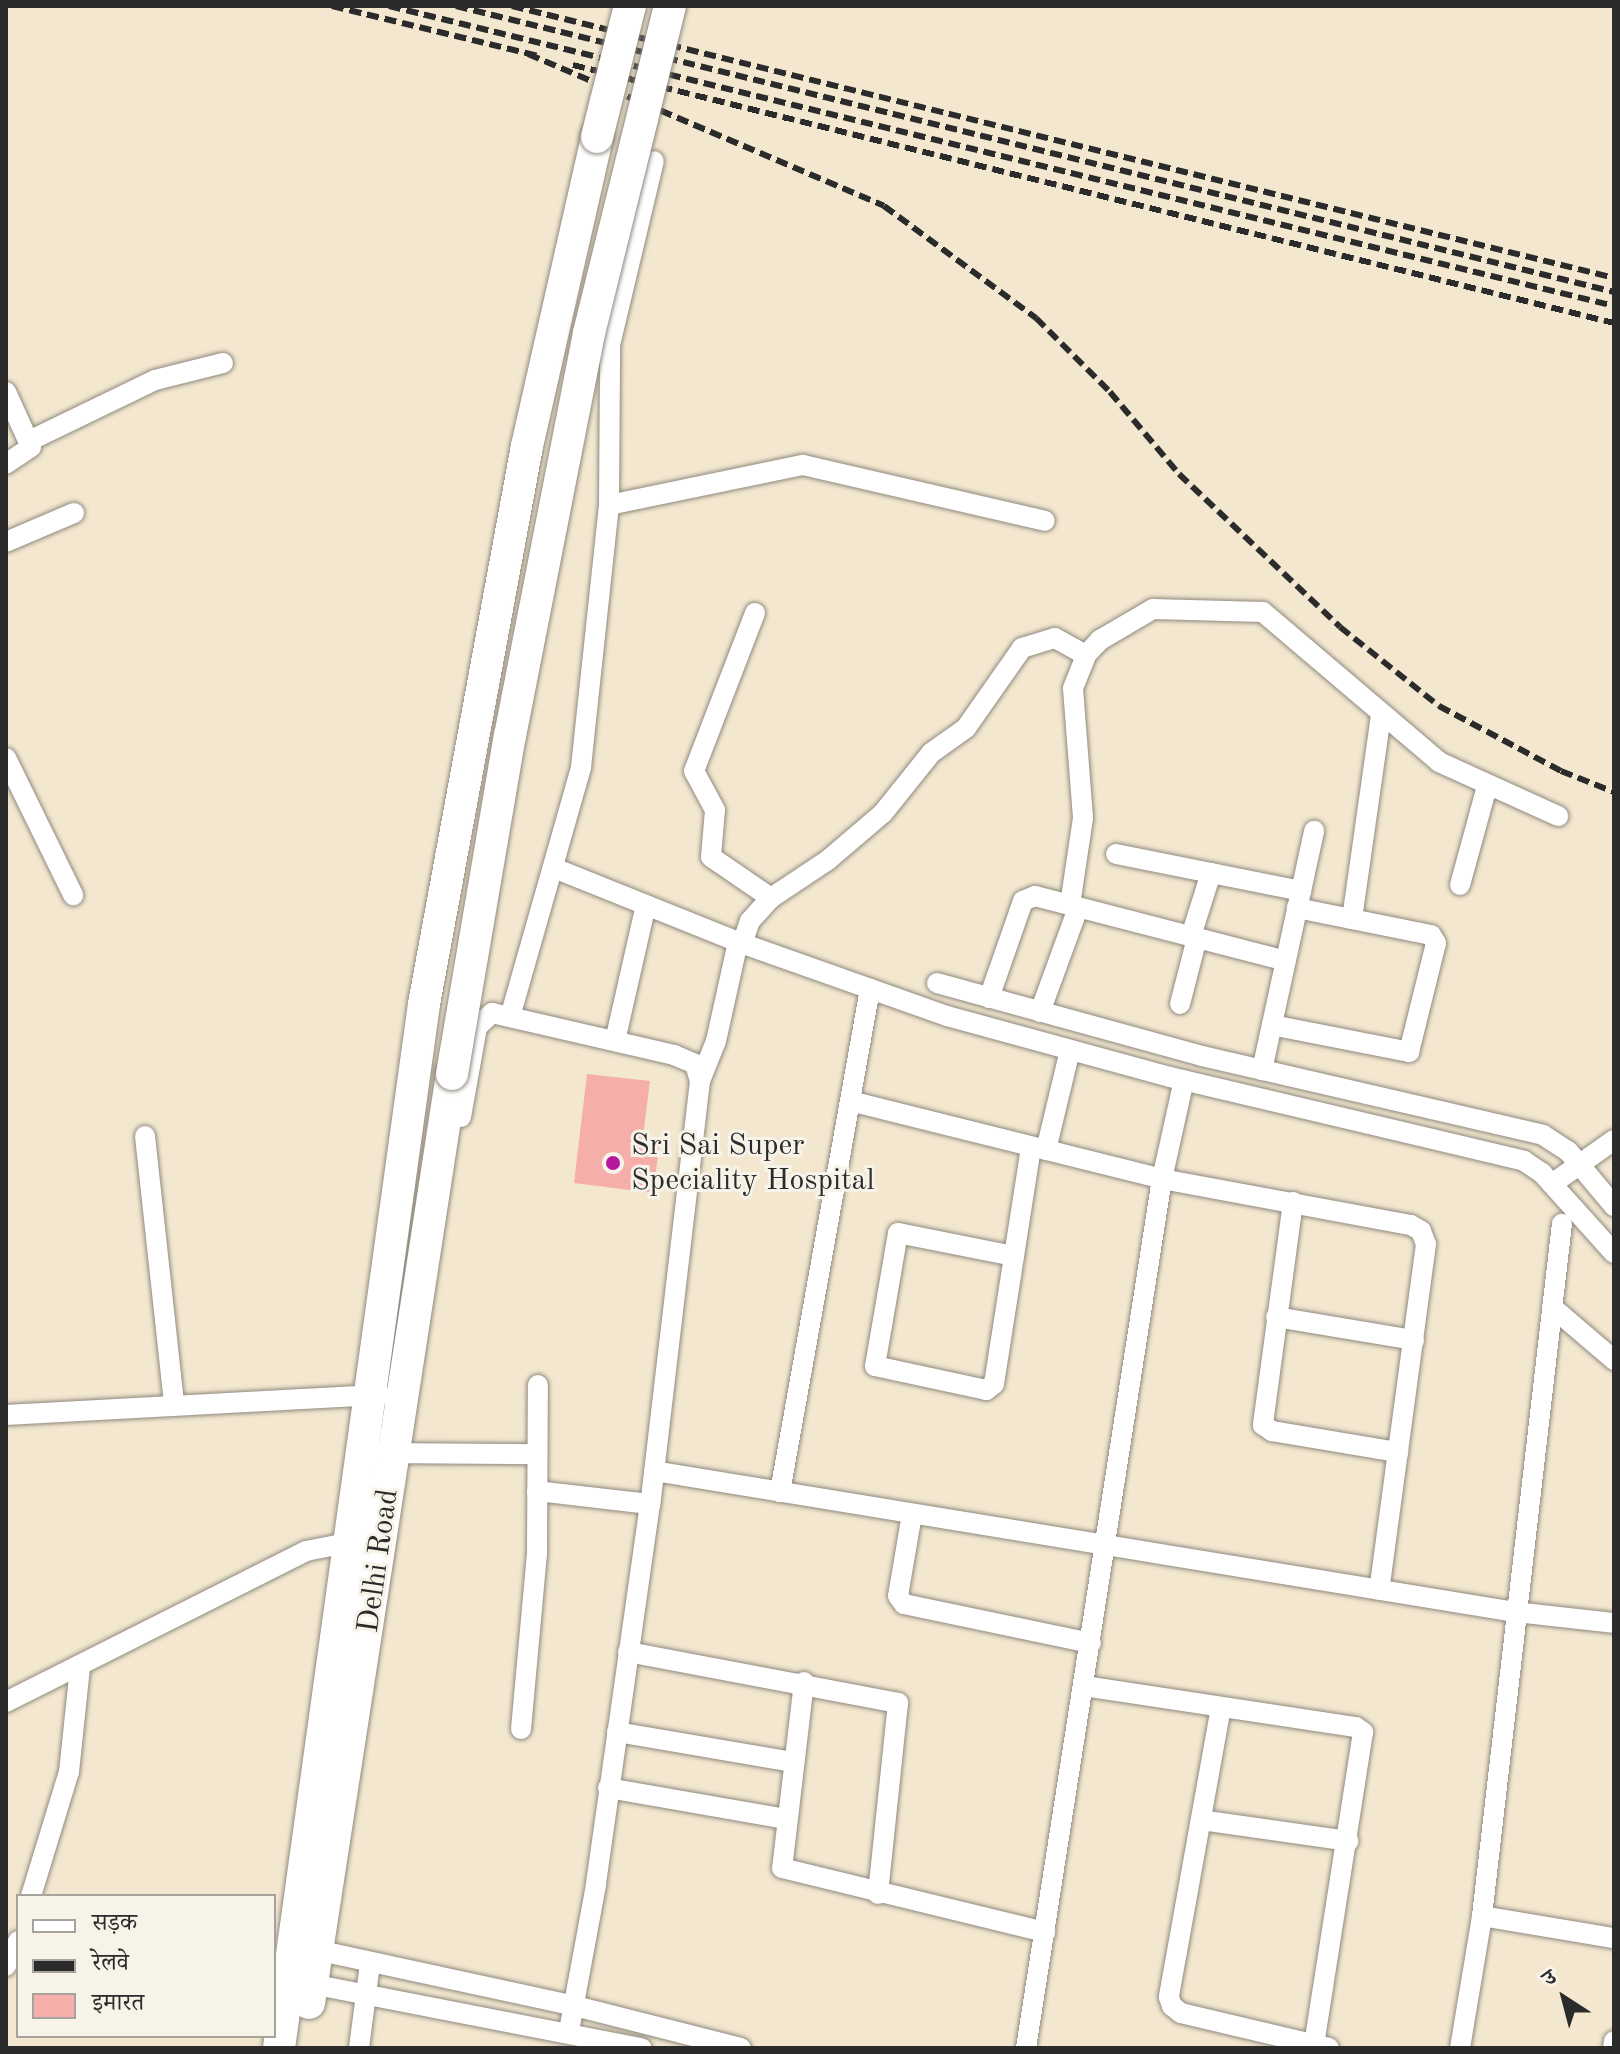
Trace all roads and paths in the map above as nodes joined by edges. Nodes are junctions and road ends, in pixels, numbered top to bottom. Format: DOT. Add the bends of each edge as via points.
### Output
graph roads {
  1 [pos="630,6"];
  2 [pos="670,6"];
  3 [pos="654,161"];
  4 [pos="223,363"];
  5 [pos="6,392"];
  6 [pos="29,441"];
  7 [pos="6,464"];
  8 [pos="609,505"];
  9 [pos="74,513"];
  10 [pos="1045,521"];
  11 [pos="6,542"];
  12 [pos="755,613"];
  13 [pos="1086,655"];
  14 [pos="1381,715"];
  15 [pos="6,758"];
  16 [pos="1487,786"];
  17 [pos="1558,816"];
  18 [pos="1314,831"];
  19 [pos="1116,854"];
  20 [pos="554,868"];
  21 [pos="1211,873"];
  22 [pos="1460,885"];
  23 [pos="73,895"];
  24 [pos="771,898"];
  25 [pos="1299,899"];
  26 [pos="646,905"];
  27 [pos="1074,906"];
  28 [pos="1352,919"];
  29 [pos="744,936"];
  30 [pos="1194,937"];
  31 [pos="1286,961"];
  32 [pos="937,983"];
  33 [pos="870,989"];
  34 [pos="989,998"];
  35 [pos="1180,1004"];
  36 [pos="1040,1012"];
  37 [pos="510,1017"];
  38 [pos="1272,1025"];
  39 [pos="615,1041"];
  40 [pos="1070,1050"];
  41 [pos="1175,1067"];
  42 [pos="1262,1070"];
  43 [pos="700,1081"];
  44 [pos="850,1101"];
  45 [pos="145,1136"];
  46 [pos="1614,1140"];
  47 [pos="1038,1149"];
  48 [pos="1566,1174"];
  49 [pos="1162,1179"];
  50 [pos="396,1198"];
  51 [pos="432,1201"];
  52 [pos="1293,1202"];
  53 [pos="1614,1206"];
  54 [pos="1562,1224"];
  55 [pos="1614,1253"];
  56 [pos="1014,1256"];
  57 [pos="1552,1307"];
  58 [pos="1276,1317"];
  59 [pos="1414,1340"];
  60 [pos="1614,1360"];
  61 [pos="538,1385"];
  62 [pos="404,1393"];
  63 [pos="370,1396"];
  64 [pos="174,1404"];
  65 [pos="6,1415"];
  66 [pos="1398,1452"];
  67 [pos="362,1453"];
  68 [pos="394,1453"];
  69 [pos="537,1454"];
  70 [pos="654,1471"];
  71 [pos="537,1491"];
  72 [pos="780,1492"];
  73 [pos="650,1504"];
  74 [pos="912,1514"];
  75 [pos="349,1540"];
  76 [pos="381,1542"];
  77 [pos="1107,1547"];
  78 [pos="1379,1590"];
  79 [pos="1515,1612"];
  80 [pos="1614,1623"];
  81 [pos="1091,1643"];
  82 [pos="628,1652"];
  83 [pos="80,1667"];
  84 [pos="804,1682"];
  85 [pos="1084,1686"];
  86 [pos="6,1702"];
  87 [pos="1221,1707"];
  88 [pos="521,1729"];
  89 [pos="617,1732"];
  90 [pos="793,1762"];
  91 [pos="608,1788"];
  92 [pos="785,1819"];
  93 [pos="1201,1820"];
  94 [pos="1349,1841"];
  95 [pos="32,1894"];
  96 [pos="878,1894"];
  97 [pos="1482,1916"];
  98 [pos="1045,1932"];
  99 [pos="1614,1938"];
  100 [pos="16,1945"];
  101 [pos="307,1948"];
  102 [pos="370,1963"];
  103 [pos="6,1966"];
  104 [pos="301,1982"];
  105 [pos="367,1994"];
  106 [pos="575,2006"];
  107 [pos="569,2031"];
  108 [pos="1614,2041"];
  109 [pos="717,2045"];
  110 [pos="1322,2046"];
  111 [pos="279,2048"];
  112 [pos="301,2048"];
  113 [pos="359,2048"];
  114 [pos="642,2048"];
  115 [pos="741,2048"];
  116 [pos="1026,2048"];
  117 [pos="1460,2048"];
  118 [pos="1613,2048"];
  1 -- 50 [label="main road, bridge" via="527,446 417,1053"];
  2 -- 51 [label="main road, Delhi Road, bridge" via="589,333 510,736"];
  3 -- 8 [label="street" via="610,345"];
  4 -- 6 [label="street" via="155,380"];
  5 -- 6 [label="street"];
  6 -- 7 [label="street" via="26,454"];
  8 -- 10 [label="street" via="803,465"];
  8 -- 20 [label="street" via="581,767"];
  9 -- 11 [label="street"];
  12 -- 24 [label="street" via="694,771 715,810 711,857"];
  13 -- 14 [label="street" via="1120,624 1153,609 1251,609 1272,617"];
  13 -- 24 [label="street" via="1055,638 1022,648 1003,669 975,719 931,753 883,813 828,860"];
  13 -- 27 [label="street" via="1072,706 1083,818"];
  14 -- 16 [label="street" via="1439,762"];
  14 -- 28 [label="street"];
  15 -- 23 [label="street"];
  16 -- 17 [label="street"];
  16 -- 22 [label="street"];
  18 -- 25 [label="street"];
  19 -- 21 [label="street"];
  20 -- 26 [label="street"];
  20 -- 37 [label="street"];
  21 -- 25 [label="street"];
  21 -- 30 [label="street"];
  24 -- 29 [label="street"];
  25 -- 28 [label="street"];
  25 -- 31 [label="street"];
  26 -- 29 [label="street"];
  26 -- 39 [label="street"];
  27 -- 30 [label="street"];
  27 -- 34 [label="street" via="1035,896 1023,901"];
  27 -- 36 [label="street"];
  28 -- 38 [label="street" via="1435,938 1414,1047 1403,1054"];
  29 -- 33 [label="street"];
  29 -- 43 [label="street"];
  30 -- 31 [label="street"];
  30 -- 35 [label="street"];
  31 -- 38 [label="street"];
  32 -- 34 [label="street"];
  33 -- 40 [label="street"];
  33 -- 44 [label="street"];
  34 -- 36 [label="street"];
  36 -- 41 [label="street"];
  37 -- 39 [label="street"];
  37 -- 51 [label="street" via="492,1013 480,1021 456,1145"];
  38 -- 42 [label="street"];
  39 -- 43 [label="street" via="695,1064"];
  40 -- 41 [label="street"];
  40 -- 47 [label="street"];
  41 -- 42 [label="street"];
  41 -- 48 [label="street"];
  41 -- 49 [label="street"];
  42 -- 48 [label="street" via="1543,1135"];
  43 -- 70 [label="street"];
  44 -- 47 [label="street"];
  44 -- 72 [label="street"];
  45 -- 64 [label="street"];
  46 -- 48 [label="street"];
  47 -- 49 [label="street"];
  47 -- 56 [label="street"];
  48 -- 53 [label="street"];
  48 -- 55 [label="street"];
  49 -- 52 [label="street"];
  49 -- 77 [label="street"];
  50 -- 51 [label="street"];
  50 -- 63 [label="main road"];
  51 -- 62 [label="main road, Delhi Road"];
  52 -- 58 [label="street"];
  52 -- 59 [label="street" via="1421,1231 1426,1244"];
  54 -- 57 [label="street"];
  56 -- 56 [label="street" via="990,1388 875,1366 898,1233"];
  57 -- 60 [label="street"];
  57 -- 79 [label="street"];
  58 -- 59 [label="street"];
  58 -- 66 [label="street" via="1263,1425 1272,1431"];
  59 -- 66 [label="street"];
  61 -- 69 [label="street"];
  62 -- 63 [label="street"];
  62 -- 68 [label="main road, Delhi Road"];
  63 -- 64 [label="street"];
  63 -- 67 [label="main road"];
  64 -- 65 [label="street"];
  66 -- 78 [label="street"];
  67 -- 68 [label="street"];
  67 -- 75 [label="main road"];
  68 -- 69 [label="street"];
  68 -- 76 [label="main road, Delhi Road"];
  69 -- 71 [label="street"];
  70 -- 72 [label="street"];
  70 -- 73 [label="street"];
  71 -- 73 [label="street"];
  71 -- 88 [label="street" via="537,1554"];
  72 -- 74 [label="street"];
  73 -- 82 [label="street"];
  74 -- 77 [label="street"];
  74 -- 81 [label="street" via="898,1596 904,1604"];
  75 -- 76 [label="street"];
  75 -- 83 [label="street" via="306,1551"];
  75 -- 101 [label="main road"];
  76 -- 101 [label="main road, Delhi Road"];
  77 -- 78 [label="street"];
  77 -- 81 [label="street"];
  78 -- 79 [label="street"];
  79 -- 80 [label="street"];
  79 -- 97 [label="street"];
  81 -- 85 [label="street"];
  82 -- 84 [label="street"];
  82 -- 89 [label="street"];
  83 -- 86 [label="street"];
  83 -- 95 [label="street" via="69,1772"];
  84 -- 90 [label="street"];
  84 -- 96 [label="street" via="898,1703"];
  85 -- 87 [label="street"];
  85 -- 98 [label="street"];
  87 -- 93 [label="street"];
  87 -- 94 [label="street" via="1363,1732"];
  89 -- 90 [label="street"];
  89 -- 91 [label="street"];
  90 -- 92 [label="street"];
  91 -- 92 [label="street"];
  91 -- 106 [label="street"];
  92 -- 96 [label="street" via="782,1868"];
  93 -- 94 [label="street"];
  93 -- 110 [label="street" via="1169,1997 1172,2006 1181,2013"];
  94 -- 110 [label="street"];
  96 -- 98 [label="street"];
  97 -- 99 [label="street"];
  97 -- 117 [label="street"];
  98 -- 116 [label="street"];
  100 -- 103 [label="street"];
  101 -- 102 [label="street"];
  101 -- 104 [label="main road"];
  102 -- 105 [label="street"];
  102 -- 106 [label="street"];
  104 -- 105 [label="street"];
  104 -- 111 [label="main road"];
  104 -- 112 [label="main road"];
  105 -- 107 [label="street"];
  105 -- 113 [label="street"];
  106 -- 107 [label="street"];
  106 -- 109 [label="street"];
  107 -- 114 [label="street"];
  108 -- 118 [label="street"];
  109 -- 115 [label="street"];
}
